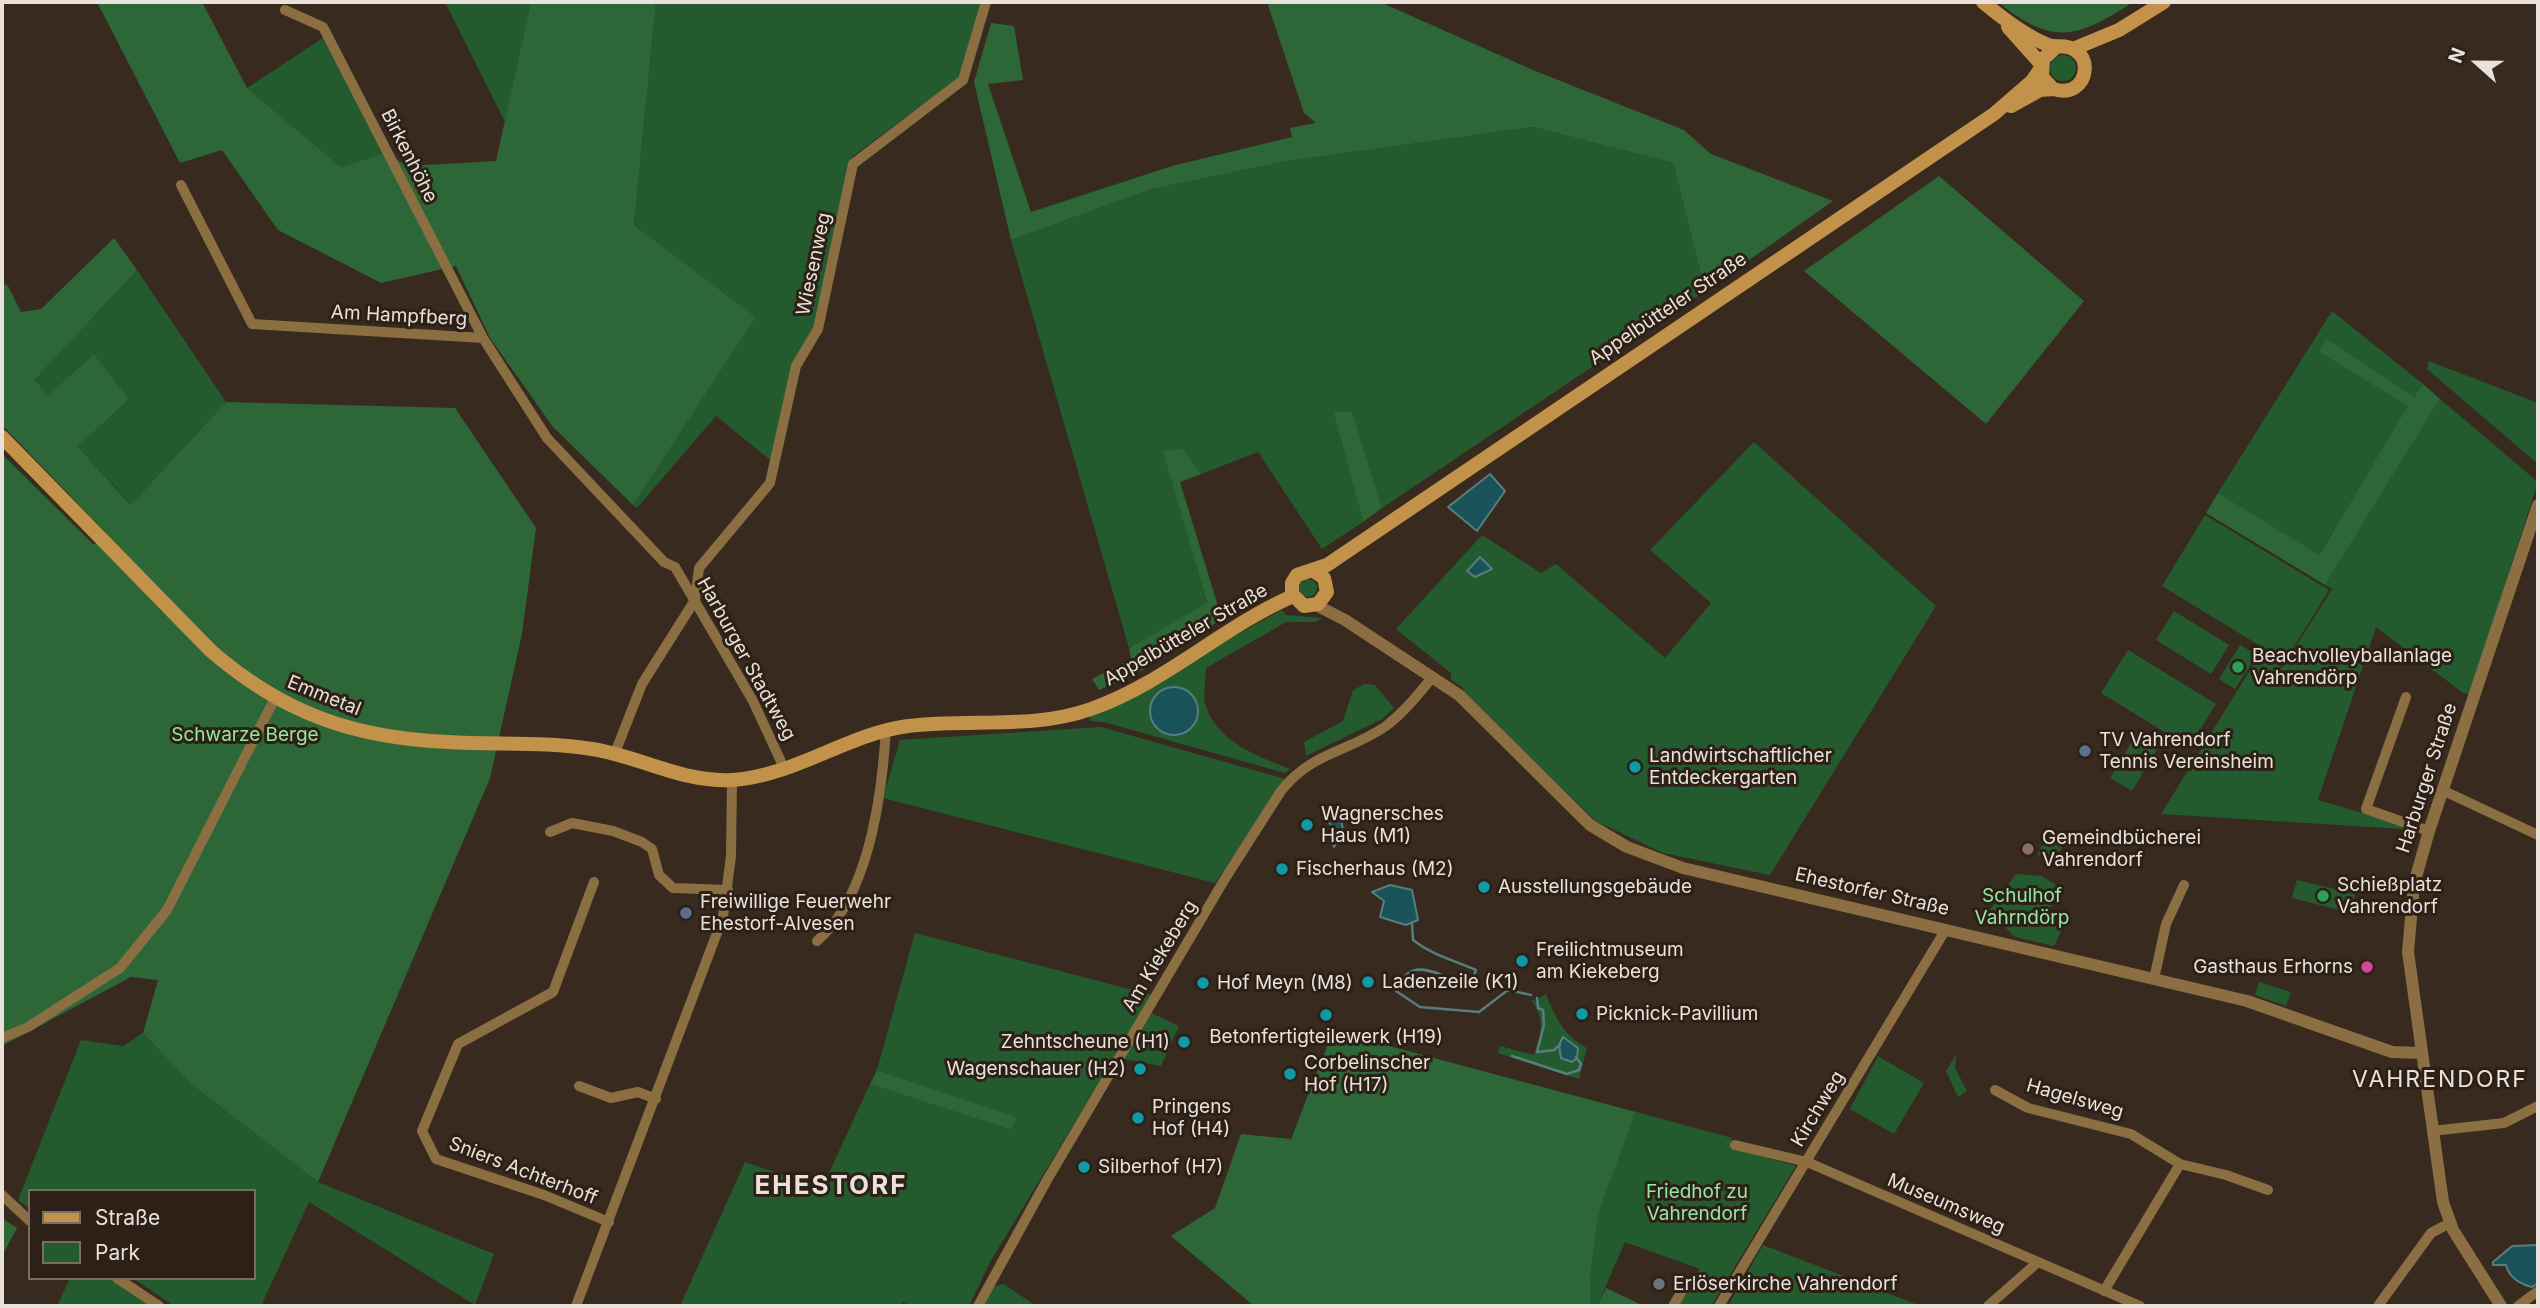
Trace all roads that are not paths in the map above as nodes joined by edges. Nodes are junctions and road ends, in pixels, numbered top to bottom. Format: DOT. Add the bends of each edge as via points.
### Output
graph roads {
  1 [pos="986,2"];
  2 [pos="1983,2"];
  3 [pos="2164,2"];
  4 [pos="285,10"];
  5 [pos="1995,12"];
  6 [pos="2119,30"];
  7 [pos="2055,48"];
  8 [pos="2073,49"];
  9 [pos="2041,66"];
  10 [pos="2085,68"];
  11 [pos="2053,89"];
  12 [pos="1994,114"];
  13 [pos="181,185"];
  14 [pos="483,338"];
  15 [pos="2,437"];
  16 [pos="2538,505"];
  17 [pos="1364,538"];
  18 [pos="675,567"];
  19 [pos="1312,570"];
  20 [pos="1327,589"];
  21 [pos="1293,596"];
  22 [pos="695,600"];
  23 [pos="1316,605"];
  24 [pos="1345,620"];
  25 [pos="1431,679"];
  26 [pos="2406,696"];
  27 [pos="275,698"];
  28 [pos="886,729"];
  29 [pos="615,753"];
  30 [pos="784,768"];
  31 [pos="732,780"];
  32 [pos="2442,790"];
  33 [pos="2429,831"];
  34 [pos="550,832"];
  35 [pos="2538,835"];
  36 [pos="593,882"];
  37 [pos="2184,885"];
  38 [pos="728,890"];
  39 [pos="1946,929"];
  40 [pos="817,941"];
  41 [pos="2154,979"];
  42 [pos="2,1038"];
  43 [pos="2421,1053"];
  44 [pos="579,1086"];
  45 [pos="1995,1090"];
  46 [pos="656,1099"];
  47 [pos="2538,1106"];
  48 [pos="2432,1131"];
  49 [pos="1735,1145"];
  50 [pos="1807,1162"];
  51 [pos="2180,1164"];
  52 [pos="2268,1190"];
  53 [pos="2,1195"];
  54 [pos="28,1218"];
  55 [pos="609,1222"];
  56 [pos="2450,1223"];
  57 [pos="2038,1262"];
  58 [pos="120,1280"];
  59 [pos="1686,1284"];
  60 [pos="2104,1290"];
  61 [pos="2538,1291"];
  62 [pos="159,1306"];
  63 [pos="576,1306"];
  64 [pos="978,1306"];
  65 [pos="1673,1306"];
  66 [pos="1719,1306"];
  67 [pos="1988,1306"];
  68 [pos="2140,1306"];
  69 [pos="2378,1306"];
  70 [pos="2501,1306"];
  71 [pos="2518,1306"];
  1 -- 22 [label="street, Wiesenweg" via="963,80 853,164 818,329 796,366 770,483 699,568"];
  2 -- 5 [label="main road"];
  3 -- 6 [label="main road"];
  4 -- 14 [label="street, Birkenhöhe" via="323,27"];
  5 -- 7 [label="main road"];
  5 -- 9 [label="main road" via="2034,52"];
  6 -- 8 [label="main road"];
  6 -- 10 [label="main road" via="2091,56"];
  7 -- 8 [label="main road"];
  7 -- 9 [label="main road"];
  8 -- 10 [label="main road" via="2082,56"];
  9 -- 11 [label="main road" via="2043,79"];
  9 -- 12 [label="main road, Appelbütteler Straße" via="2032,81"];
  10 -- 11 [label="main road" via="2076,87"];
  11 -- 12 [label="main road, Appelbütteler Straße"];
  12 -- 17 [label="main road, Appelbütteler Straße"];
  13 -- 14 [label="street, Am Hampfberg" via="252,324"];
  14 -- 18 [label="street, Am Hampfberg" via="547,438 664,562"];
  15 -- 27 [label="main road, Emmetal" via="211,651"];
  16 -- 32 [label="street, Harburger Straße"];
  17 -- 19 [label="main road, Appelbütteler Straße" via="1324,567"];
  17 -- 20 [label="main road, Appelbütteler Straße" via="1332,572"];
  18 -- 22 [label="street, Harburger Stadtweg"];
  19 -- 20 [label="main road" via="1322,576"];
  19 -- 21 [label="main road" via="1294,579"];
  20 -- 23 [label="main road"];
  20 -- 24 [label="street, Ehestorfer Straße"];
  21 -- 23 [label="main road" via="1304,606"];
  21 -- 28 [label="main road, Appelbütteler Straße" via="1152,680 1089,710 1026,722"];
  22 -- 29 [label="street" via="642,684"];
  22 -- 30 [label="street, Harburger Stadtweg" via="769,730"];
  23 -- 24 [label="street, Ehestorfer Straße"];
  24 -- 25 [label="street, Ehestorfer Straße"];
  25 -- 39 [label="street, Ehestorfer Straße" via="1459,695 1571,810 1627,848 1683,867"];
  25 -- 64 [label="street, Am Kiekeberg" via="1384,727 1314,761 1281,791 1067,1146"];
  26 -- 33 [label="street" via="2366,809"];
  27 -- 29 [label="main road, Emmetal" via="332,724 395,738 563,745"];
  27 -- 42 [label="street" via="159,920 120,968 29,1027"];
  28 -- 30 [label="main road, Appelbütteler Straße"];
  28 -- 40 [label="street" via="864,860 843,913"];
  29 -- 31 [label="main road, Emmetal" via="675,772"];
  30 -- 31 [label="main road, Appelbütteler Straße"];
  31 -- 38 [label="street"];
  32 -- 33 [label="street, Harburger Straße"];
  32 -- 35 [label="street"];
  33 -- 43 [label="street, Harburger Straße" via="2414,884 2408,930 2409,977"];
  34 -- 38 [label="street" via="572,822 613,831 652,849 659,875 673,888"];
  36 -- 55 [label="street, Sniers Achterhoff" via="553,992 458,1044 422,1131 436,1158"];
  37 -- 41 [label="street" via="2166,924"];
  38 -- 46 [label="street" via="723,917"];
  39 -- 41 [label="street, Ehestorfer Straße"];
  39 -- 50 [label="street, Kirchweg"];
  41 -- 43 [label="street, Ehestorfer Straße" via="2260,1004 2392,1052"];
  43 -- 48 [label="street, Harburger Straße"];
  44 -- 46 [label="street" via="611,1098 638,1092"];
  45 -- 51 [label="street, Hagelsweg" via="2028,1108 2132,1134"];
  46 -- 55 [label="street"];
  47 -- 48 [label="street" via="2504,1123"];
  48 -- 56 [label="street, Harburger Straße"];
  49 -- 50 [label="street, Museumsweg"];
  50 -- 57 [label="street, Museumsweg"];
  50 -- 66 [label="street, Kirchweg"];
  51 -- 52 [label="street, Hagelsweg"];
  51 -- 60 [label="street"];
  53 -- 54 [label="street"];
  55 -- 63 [label="street"];
  56 -- 69 [label="street" via="2431,1233"];
  56 -- 70 [label="street, Harburger Straße"];
  57 -- 60 [label="street, Museumsweg"];
  57 -- 67 [label="street"];
  58 -- 62 [label="street"];
  59 -- 65 [label="street"];
  60 -- 68 [label="street, Museumsweg"];
  61 -- 71 [label="street"];
}
